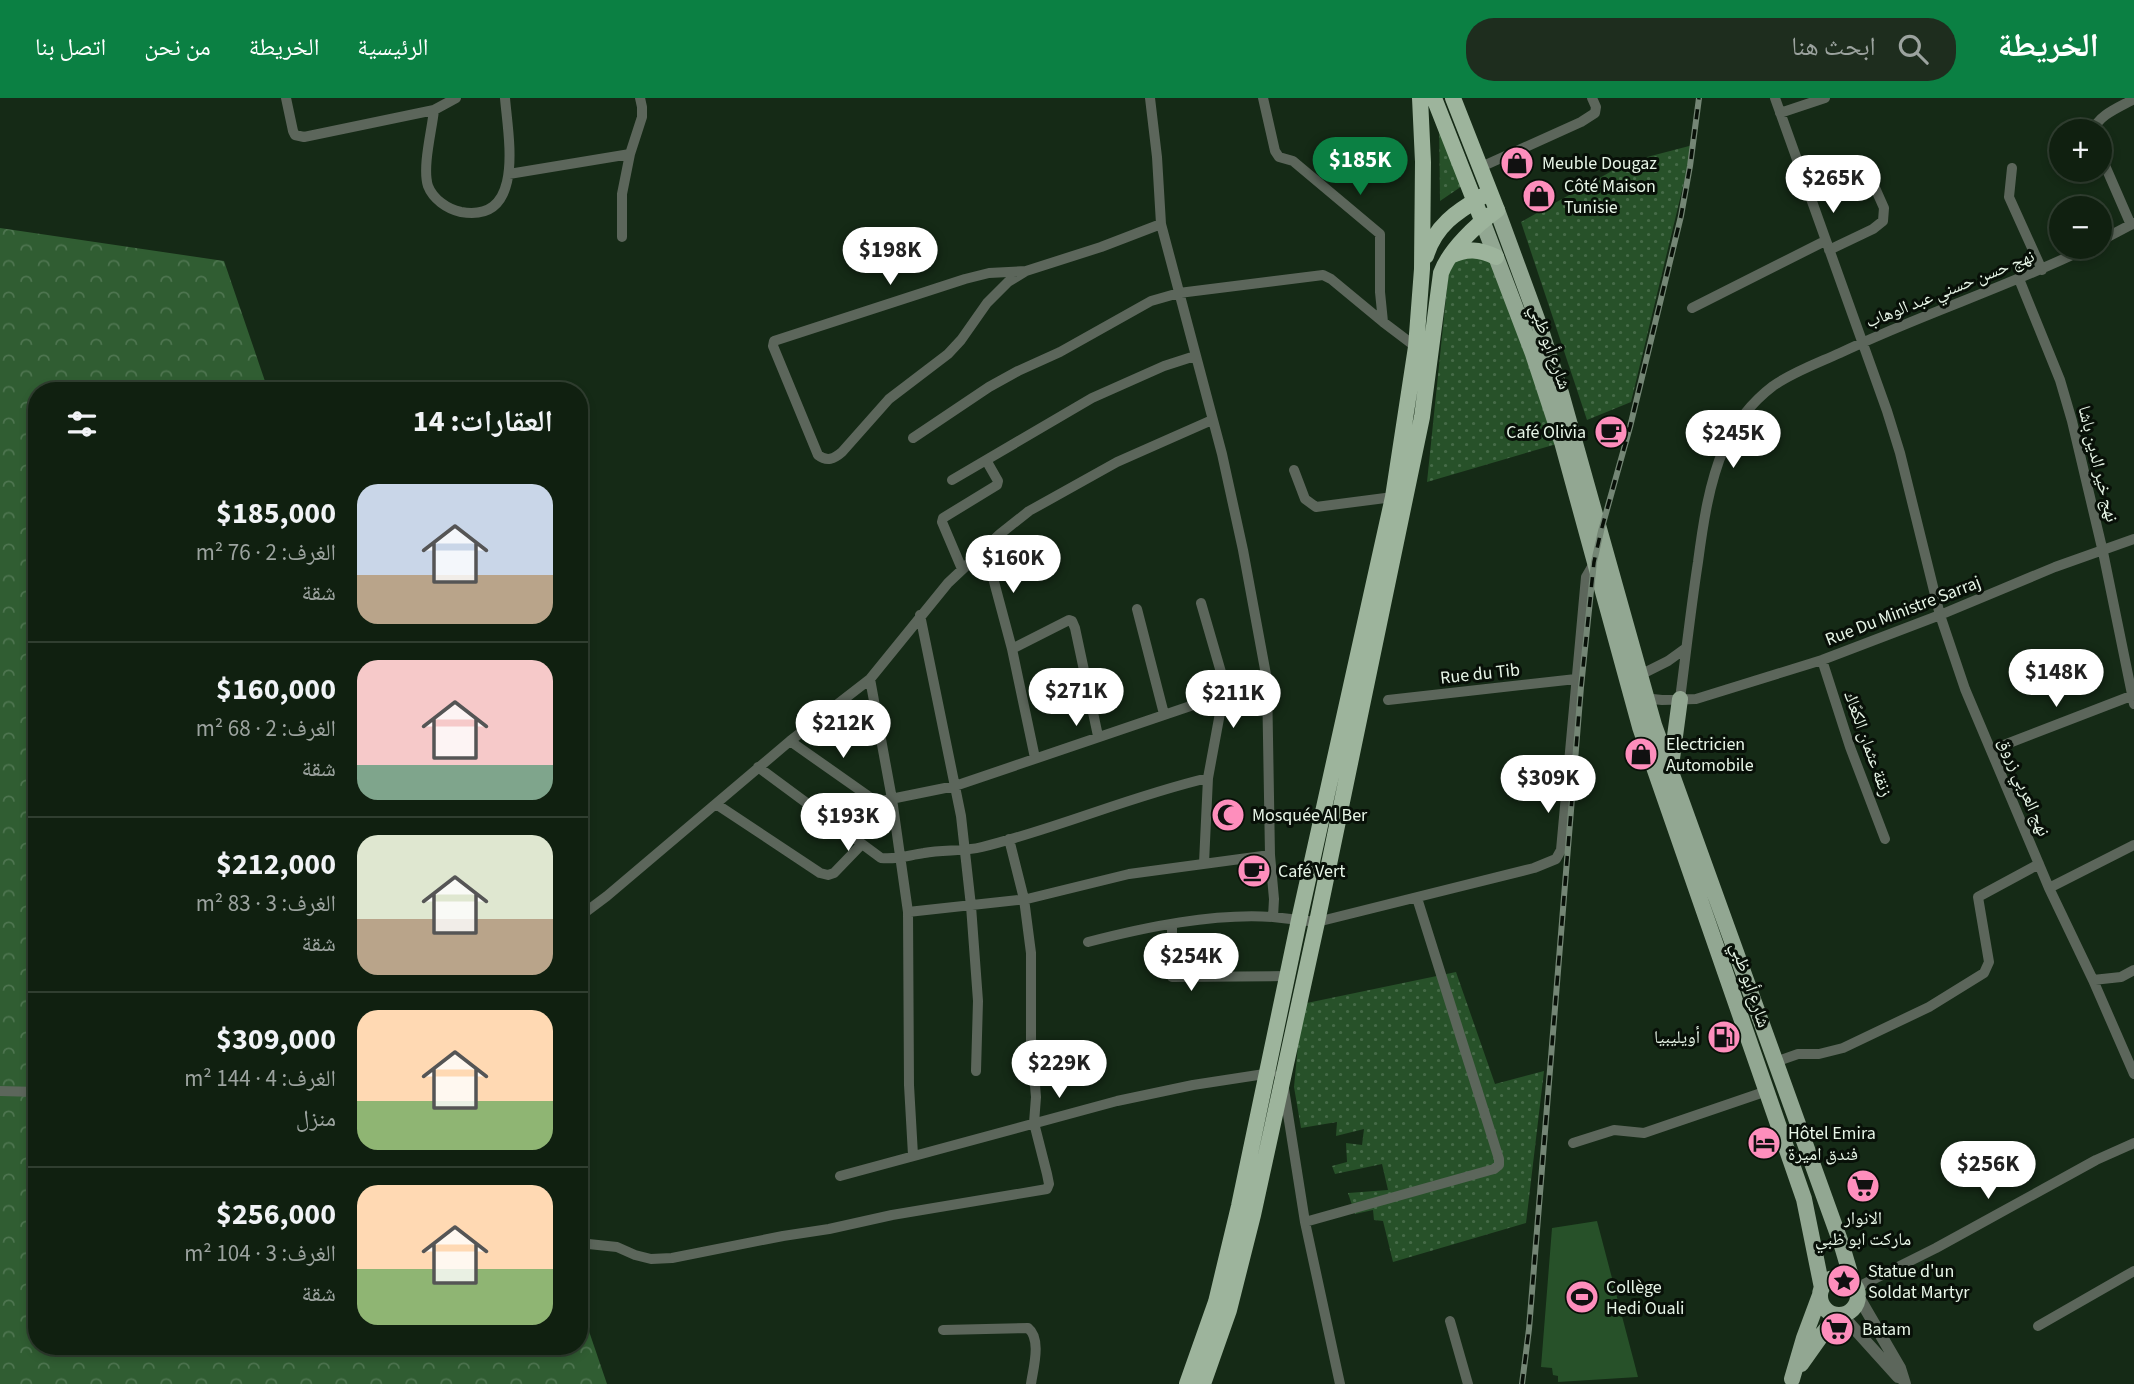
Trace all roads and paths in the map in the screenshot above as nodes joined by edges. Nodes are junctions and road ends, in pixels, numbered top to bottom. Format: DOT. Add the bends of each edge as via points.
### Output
graph roads {
  1 [pos="286,98"];
  2 [pos="456,98"];
  3 [pos="505,98"];
  4 [pos="640,98"];
  5 [pos="1150,98"];
  6 [pos="1263,98"];
  7 [pos="1420,98"];
  8 [pos="1434,98"];
  9 [pos="1453,98"];
  10 [pos="1592,98"];
  11 [pos="1775,98"];
  12 [pos="1825,98"];
  13 [pos="2134,99"];
  14 [pos="434,110"];
  15 [pos="1780,113"];
  16 [pos="2100,119"];
  17 [pos="630,154"];
  18 [pos="1480,167"];
  19 [pos="2012,168"];
  20 [pos="1868,172"];
  21 [pos="509,174"];
  22 [pos="2112,180"];
  23 [pos="1490,191"];
  24 [pos="1474,201"];
  25 [pos="1497,210"];
  26 [pos="1482,220"];
  27 [pos="1161,224"];
  28 [pos="2132,224"];
  29 [pos="2112,235"];
  30 [pos="622,237"];
  31 [pos="1827,246"];
  32 [pos="1448,257"];
  33 [pos="1496,257"];
  34 [pos="2064,259"];
  35 [pos="1422,269"];
  36 [pos="2042,270"];
  37 [pos="1026,271"];
  38 [pos="2019,279"];
  39 [pos="1179,293"];
  40 [pos="1692,308"];
  41 [pos="1383,322"];
  42 [pos="1861,343"];
  43 [pos="1416,346"];
  44 [pos="1195,356"];
  45 [pos="1212,420"];
  46 [pos="914,438"];
  47 [pos="986,460"];
  48 [pos="1294,470"];
  49 [pos="952,480"];
  50 [pos="1393,497"];
  51 [pos="2134,539"];
  52 [pos="985,548"];
  53 [pos="1605,548"];
  54 [pos="2102,552"];
  55 [pos="1594,562"];
  56 [pos="962,569"];
  57 [pos="1201,603"];
  58 [pos="1137,609"];
  59 [pos="920,615"];
  60 [pos="1940,615"];
  61 [pos="1686,648"];
  62 [pos="1012,649"];
  63 [pos="1822,660"];
  64 [pos="870,679"];
  65 [pos="1576,679"];
  66 [pos="1267,680"];
  67 [pos="1637,688"];
  68 [pos="1224,695"];
  69 [pos="1680,699"];
  70 [pos="1388,700"];
  71 [pos="2133,700"];
  72 [pos="1164,714"];
  73 [pos="1098,736"];
  74 [pos="790,741"];
  75 [pos="1991,750"];
  76 [pos="1035,758"];
  77 [pos="758,767"];
  78 [pos="1670,771"];
  79 [pos="1208,778"];
  80 [pos="955,786"];
  81 [pos="892,799"];
  82 [pos="716,804"];
  83 [pos="1009,839"];
  84 [pos="1885,839"];
  85 [pos="862,844"];
  86 [pos="2134,845"];
  87 [pos="964,850"];
  88 [pos="1270,855"];
  89 [pos="901,858"];
  90 [pos="1204,863"];
  91 [pos="2039,864"];
  92 [pos="2049,888"];
  93 [pos="1417,898"];
  94 [pos="1024,899"];
  95 [pos="971,905"];
  96 [pos="588,910"];
  97 [pos="908,912"];
  98 [pos="1273,917"];
  99 [pos="1299,920"];
  100 [pos="1317,922"];
  101 [pos="1172,924"];
  102 [pos="1088,942"];
  103 [pos="2134,970"];
  104 [pos="1287,976"];
  105 [pos="2094,980"];
  106 [pos="1749,1013"];
  107 [pos="1775,1062"];
  108 [pos="976,1071"];
  109 [pos="1275,1073"];
  110 [pos="2134,1074"];
  111 [pos="0,1091"];
  112 [pos="1767,1091"];
  113 [pos="28,1092"];
  114 [pos="1034,1123"];
  115 [pos="1573,1143"];
  116 [pos="2134,1143"];
  117 [pos="913,1156"];
  118 [pos="840,1176"];
  119 [pos="1305,1222"];
  120 [pos="588,1243"];
  121 [pos="2134,1271"];
  122 [pos="1856,1289"];
  123 [pos="1821,1292"];
  124 [pos="1840,1315"];
  125 [pos="1450,1321"];
  126 [pos="2038,1326"];
  127 [pos="943,1330"];
  128 [pos="1897,1370"];
  129 [pos="1790,1381"];
  130 [pos="1031,1384"];
  131 [pos="1187,1384"];
  132 [pos="1203,1384"];
  133 [pos="1340,1384"];
  134 [pos="1468,1384"];
  135 [pos="1905,1384"];
  1 -- 14 [label="street" via="293,131 300,137"];
  2 -- 14 [label="street"];
  3 -- 21 [label="street"];
  4 -- 17 [label="street" via="642,117"];
  5 -- 27 [label="street"];
  6 -- 41 [label="street" via="1279,157 1293,161 1380,234"];
  7 -- 35 [label="highway"];
  8 -- 24 [label="highway, شارع أبو ظبي"];
  9 -- 18 [label="highway, شارع أبو ظبي"];
  10 -- 18 [label="street" via="1595,113 1581,122"];
  11 -- 15 [label="street, نهج العربي زروق"];
  12 -- 15 [label="street"];
  13 -- 16 [label="street"];
  14 -- 21 [label="street" via="428,185 443,205 474,213 488,209 498,203"];
  15 -- 31 [label="street, نهج العربي زروق"];
  17 -- 21 [label="street"];
  17 -- 30 [label="street" via="622,194"];
  18 -- 23 [label="highway, شارع أبو ظبي"];
  19 -- 36 [label="street" via="2009,197"];
  20 -- 31 [label="street" via="1884,208 1883,221"];
  22 -- 28 [label="street"];
  23 -- 24 [label="highway"];
  23 -- 25 [label="highway, شارع أبو ظبي"];
  24 -- 26 [label="highway, شارع أبو ظبي"];
  24 -- 35 [label="highway" via="1434,234"];
  25 -- 26 [label="highway"];
  25 -- 53 [label="main road, شارع أبو ظبي" via="1553,366"];
  26 -- 32 [label="highway"];
  26 -- 33 [label="main road, شارع أبو ظبي"];
  27 -- 37 [label="street"];
  27 -- 39 [label="street"];
  28 -- 29 [label="street"];
  31 -- 40 [label="street"];
  31 -- 42 [label="street, نهج العربي زروق"];
  32 -- 33 [label="highway" via="1474,250"];
  32 -- 100 [label="highway" via="1437,290 1422,417"];
  33 -- 55 [label="main road, شارع أبو ظبي" via="1562,442"];
  34 -- 36 [label="street, نهج حسن حسني عبد الوهاب"];
  35 -- 43 [label="highway"];
  36 -- 38 [label="street, نهج حسن حسني عبد الوهاب"];
  37 -- 37 [label="street" via="996,293 948,354 889,399 835,457 818,455 774,341 965,279"];
  38 -- 42 [label="street, نهج حسن حسني عبد الوهاب"];
  38 -- 54 [label="street, نهج خير الدين باشا" via="2060,380"];
  39 -- 41 [label="street" via="1323,275"];
  39 -- 44 [label="street"];
  39 -- 46 [label="street" via="1151,301 1018,371"];
  41 -- 43 [label="street"];
  42 -- 60 [label="street, نهج العربي زروق" via="1900,453"];
  42 -- 61 [label="street, نهج حسن حسني عبد الوهاب" via="1774,386 1740,419 1713,481"];
  43 -- 50 [label="highway"];
  44 -- 45 [label="street"];
  44 -- 47 [label="street" via="1092,398"];
  45 -- 52 [label="street" via="1116,462 1062,492 1029,511"];
  45 -- 66 [label="street"];
  47 -- 49 [label="street"];
  47 -- 56 [label="street" via="998,485 942,522"];
  48 -- 50 [label="street" via="1305,499 1316,507"];
  50 -- 99 [label="highway"];
  51 -- 54 [label="street, Rue Du Ministre Sarraj"];
  52 -- 56 [label="street"];
  52 -- 62 [label="street"];
  53 -- 55 [label="street"];
  53 -- 67 [label="main road, شارع أبو ظبي"];
  54 -- 60 [label="street, Rue Du Ministre Sarraj"];
  54 -- 71 [label="street, نهج خير الدين باشا"];
  55 -- 65 [label="street" via="1586,577"];
  55 -- 67 [label="main road, شارع أبو ظبي"];
  56 -- 59 [label="street"];
  57 -- 68 [label="street"];
  58 -- 72 [label="street"];
  59 -- 64 [label="street"];
  59 -- 80 [label="street"];
  60 -- 63 [label="street, Rue Du Ministre Sarraj"];
  60 -- 75 [label="street, نهج العربي زروق"];
  61 -- 67 [label="street"];
  61 -- 69 [label="street, نهج حسن حسني عبد الوهاب"];
  62 -- 73 [label="street" via="1072,621"];
  62 -- 76 [label="street"];
  63 -- 69 [label="street, Rue Du Ministre Sarraj" via="1696,699"];
  63 -- 84 [label="street, زنقة عثمان الكعّاك"];
  64 -- 74 [label="street"];
  64 -- 81 [label="street"];
  65 -- 70 [label="street, Rue du Tib"];
  65 -- 93 [label="street" via="1559,855 1534,868"];
  66 -- 68 [label="street"];
  66 -- 88 [label="street"];
  67 -- 69 [label="street, Rue Du Ministre Sarraj" via="1662,700"];
  67 -- 78 [label="main road, شارع أبو ظبي"];
  67 -- 106 [label="main road, شارع أبو ظبي" via="1660,785"];
  68 -- 72 [label="street"];
  68 -- 79 [label="street"];
  69 -- 78 [label="main road"];
  71 -- 75 [label="street"];
  72 -- 73 [label="street"];
  73 -- 76 [label="street"];
  74 -- 77 [label="street"];
  74 -- 81 [label="street" via="871,798"];
  75 -- 91 [label="street, نهج العربي زروق"];
  76 -- 80 [label="street"];
  77 -- 82 [label="street"];
  77 -- 85 [label="street"];
  78 -- 106 [label="main road, شارع أبو ظبي"];
  79 -- 83 [label="street"];
  79 -- 90 [label="street"];
  80 -- 81 [label="street"];
  80 -- 87 [label="street"];
  81 -- 89 [label="street"];
  82 -- 85 [label="street" via="820,873 834,873"];
  82 -- 96 [label="street"];
  83 -- 87 [label="street"];
  83 -- 94 [label="street"];
  85 -- 89 [label="street" via="881,858"];
  86 -- 92 [label="street"];
  87 -- 89 [label="street"];
  87 -- 95 [label="street"];
  88 -- 90 [label="street"];
  88 -- 98 [label="street"];
  89 -- 97 [label="street"];
  90 -- 94 [label="street" via="1129,874"];
  91 -- 92 [label="street, نهج العربي زروق"];
  91 -- 107 [label="street" via="1978,897 1989,962 1984,973 1929,1007 1843,1048"];
  92 -- 105 [label="street, نهج العربي زروق"];
  93 -- 100 [label="street"];
  93 -- 119 [label="street" via="1499,1166"];
  94 -- 95 [label="street"];
  94 -- 114 [label="street" via="1031,953"];
  95 -- 97 [label="street"];
  95 -- 108 [label="street" via="978,1001"];
  97 -- 117 [label="street"];
  98 -- 99 [label="street"];
  98 -- 101 [label="street"];
  99 -- 100 [label="street"];
  99 -- 104 [label="highway"];
  100 -- 109 [label="highway"];
  101 -- 102 [label="street"];
  101 -- 104 [label="street" via="1173,977"];
  103 -- 105 [label="street" via="2121,977"];
  104 -- 109 [label="highway"];
  105 -- 110 [label="street, نهج العربي زروق"];
  106 -- 107 [label="main road, شارع أبو ظبي"];
  106 -- 112 [label="main road, شارع أبو ظبي"];
  107 -- 122 [label="main road, شارع أبو ظبي"];
  109 -- 114 [label="street" via="1116,1101"];
  109 -- 119 [label="street"];
  109 -- 131 [label="highway" via="1216,1302"];
  109 -- 132 [label="highway" via="1253,1215 1229,1310"];
  111 -- 113 [label="street"];
  112 -- 115 [label="street" via="1644,1133 1614,1130"];
  112 -- 123 [label="main road, شارع أبو ظبي" via="1804,1199"];
  114 -- 117 [label="street"];
  114 -- 120 [label="street" via="1049,1184 1046,1189 672,1258 651,1259"];
  116 -- 122 [label="street"];
  117 -- 118 [label="street"];
  119 -- 133 [label="street"];
  121 -- 126 [label="street"];
  122 -- 123 [label="main road" via="1840,1277 1833,1278"];
  122 -- 124 [label="main road" via="1853,1308"];
  122 -- 128 [label="street"];
  123 -- 124 [label="main road" via="1825,1309"];
  123 -- 129 [label="main road"];
  124 -- 128 [label="street"];
  124 -- 129 [label="main road"];
  125 -- 134 [label="street"];
  127 -- 130 [label="street" via="1030,1330 1035,1339"];
  128 -- 135 [label="street"];
}
